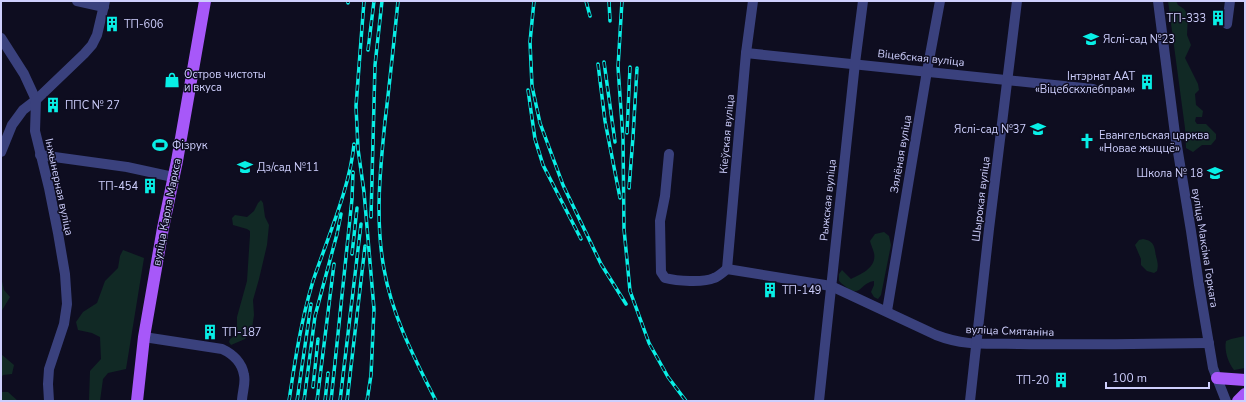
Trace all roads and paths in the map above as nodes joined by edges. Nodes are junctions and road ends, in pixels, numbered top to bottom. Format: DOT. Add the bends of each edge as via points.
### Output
graph roads {
  1 [pos="77,1"];
  2 [pos="205,1"];
  3 [pos="753,1"];
  4 [pos="863,1"];
  5 [pos="940,1"];
  6 [pos="1017,1"];
  7 [pos="1158,1"];
  8 [pos="1230,1"];
  9 [pos="105,4"];
  10 [pos="1228,24"];
  11 [pos="1,38"];
  12 [pos="746,52"];
  13 [pos="855,63"];
  14 [pos="927,70"];
  15 [pos="1008,80"];
  16 [pos="1093,89"];
  17 [pos="36,100"];
  18 [pos="1,152"];
  19 [pos="669,154"];
  20 [pos="40,155"];
  21 [pos="173,177"];
  22 [pos="727,269"];
  23 [pos="832,286"];
  24 [pos="886,311"];
  25 [pos="144,337"];
  26 [pos="1209,343"];
  27 [pos="976,344"];
  28 [pos="1216,378"];
  29 [pos="1245,380"];
  30 [pos="1245,394"];
  31 [pos="49,401"];
  32 [pos="137,401"];
  33 [pos="242,401"];
  34 [pos="819,401"];
  35 [pos="970,401"];
  36 [pos="1226,401"];
  37 [pos="1238,401"];
  1 -- 9 [label="street"];
  2 -- 21 [label="main road, вуліца Карла Маркса"];
  3 -- 12 [label="street, Кіеўская вуліца"];
  4 -- 13 [label="street, Рыжская вуліца"];
  5 -- 14 [label="street, Зялёная вуліца"];
  6 -- 15 [label="street, Шырокая вуліца"];
  7 -- 26 [label="street, вуліца Максіма Горкага" via="1180,175"];
  8 -- 10 [label="street"];
  9 -- 17 [label="street" via="92,45"];
  11 -- 17 [label="street" via="24,74"];
  12 -- 13 [label="street, Віцебская вуліца"];
  12 -- 22 [label="street, Кіеўская вуліца"];
  13 -- 14 [label="street, Віцебская вуліца"];
  13 -- 23 [label="street, Рыжская вуліца"];
  14 -- 15 [label="street, Віцебская вуліца"];
  14 -- 24 [label="street, Зялёная вуліца"];
  15 -- 16 [label="street, Віцебская вуліца"];
  15 -- 27 [label="street, Шырокая вуліца"];
  17 -- 18 [label="street" via="23,110 12,125"];
  17 -- 20 [label="street, Інжынерная вуліца" via="35,131"];
  19 -- 22 [label="street" via="660,221 661,272 665,278 673,280 701,280 714,278"];
  20 -- 21 [label="street" via="127,167"];
  20 -- 31 [label="street, Інжынерная вуліца" via="58,233 67,304 64,324 49,369"];
  21 -- 25 [label="main road, вуліца Карла Маркса"];
  22 -- 23 [label="street, вуліца Смятаніна"];
  23 -- 24 [label="street, вуліца Смятаніна"];
  23 -- 34 [label="street, Рыжская вуліца"];
  24 -- 27 [label="street, вуліца Смятаніна" via="950,340"];
  25 -- 32 [label="main road, вуліца Карла Маркса"];
  25 -- 33 [label="street" via="230,352 238,360 245,375"];
  26 -- 27 [label="street, вуліца Смятаніна"];
  26 -- 28 [label="street, вуліца Максіма Горкага"];
  27 -- 35 [label="street, Шырокая вуліца"];
  28 -- 29 [label="main road"];
  28 -- 36 [label="street, вуліца Максіма Горкага"];
  30 -- 37 [label="main road"];
}
